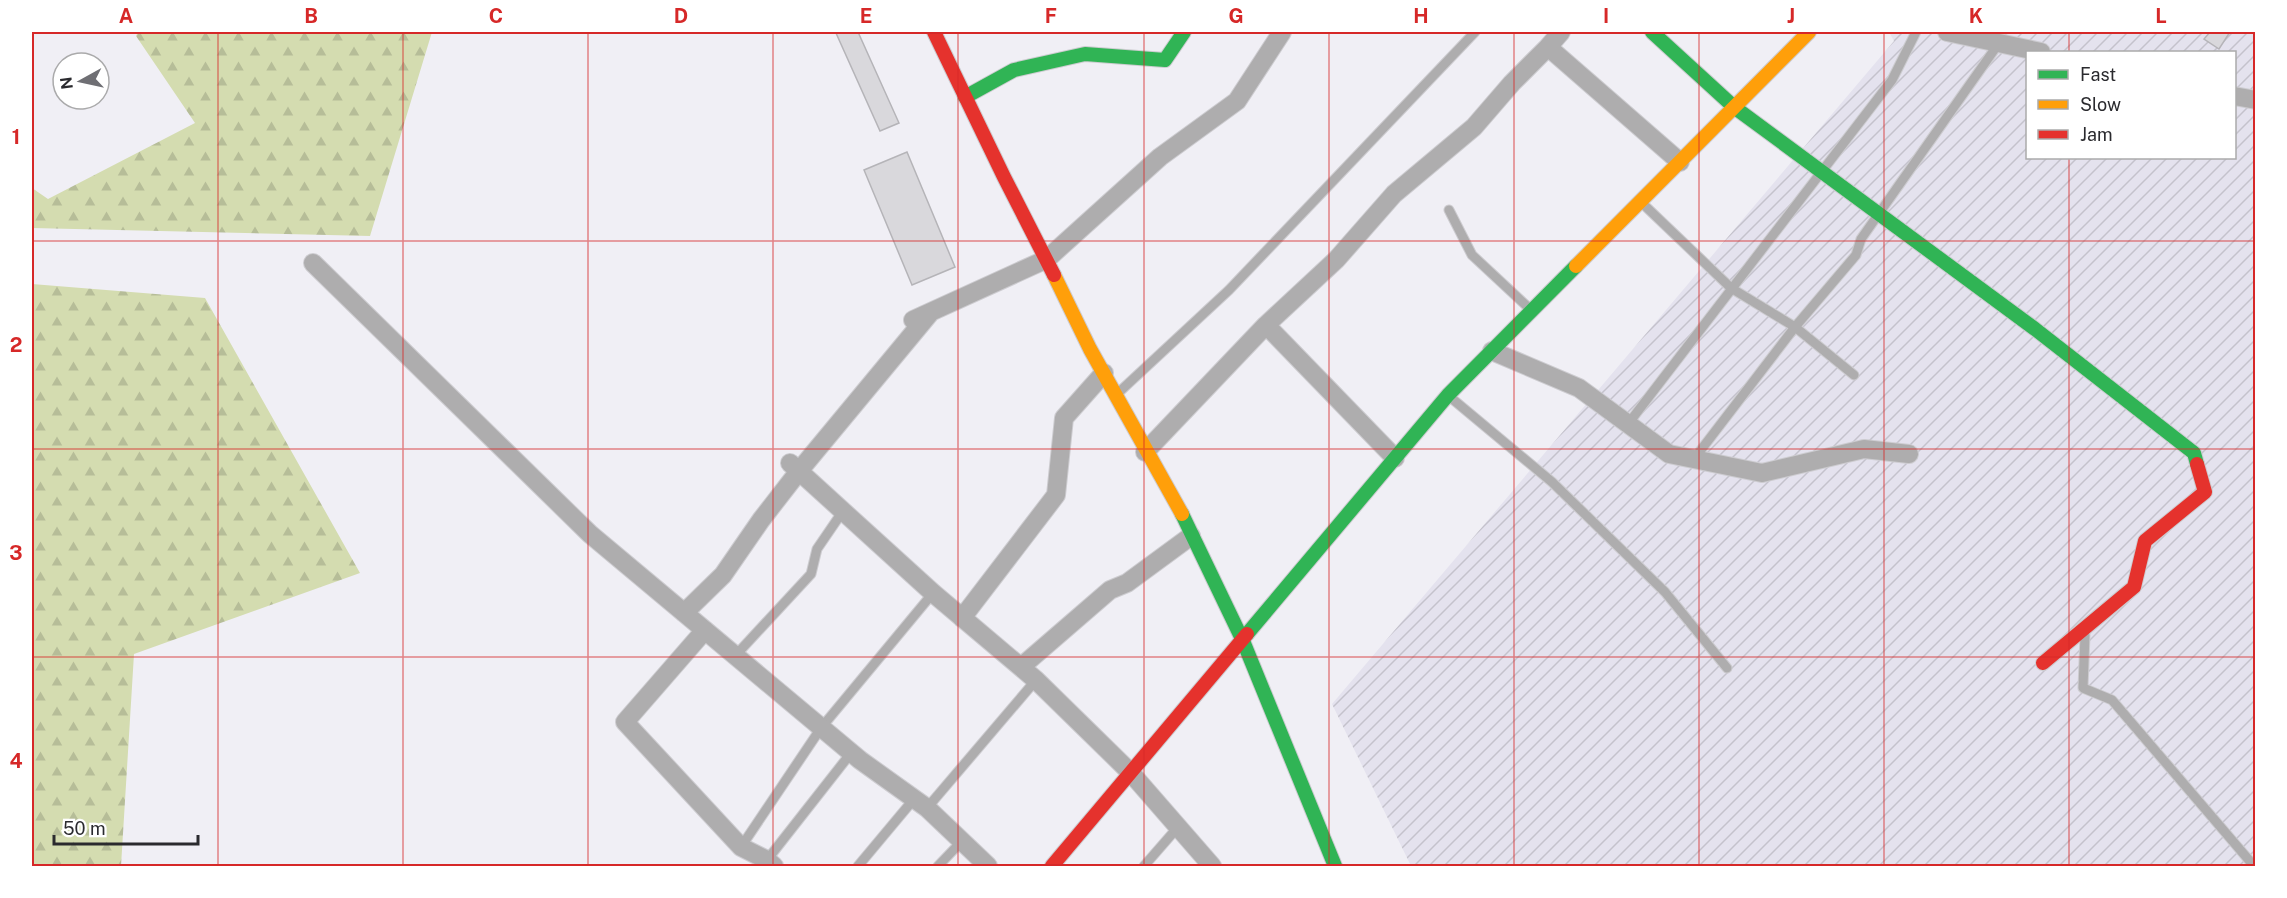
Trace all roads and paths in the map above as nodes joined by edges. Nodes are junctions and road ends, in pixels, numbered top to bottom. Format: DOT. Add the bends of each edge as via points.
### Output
graph roads {
  1 [pos="934,32"];
  2 [pos="1184,32"];
  3 [pos="1282,32"];
  4 [pos="1475,32"];
  5 [pos="1561,32"];
  6 [pos="1652,32"];
  7 [pos="1809,32"];
  8 [pos="1916,32"];
  9 [pos="1947,32"];
  10 [pos="1999,43"];
  11 [pos="1548,47"];
  12 [pos="2036,51"];
  13 [pos="2236,96"];
  14 [pos="965,97"];
  15 [pos="2256,100"];
  16 [pos="1734,107"];
  17 [pos="1680,162"];
  18 [pos="1822,172"];
  19 [pos="1640,202"];
  20 [pos="1449,210"];
  21 [pos="1879,214"];
  22 [pos="1047,260"];
  23 [pos="313,263"];
  24 [pos="1731,288"];
  25 [pos="1532,311"];
  26 [pos="931,312"];
  27 [pos="913,320"];
  28 [pos="1266,325"];
  29 [pos="1795,327"];
  30 [pos="1492,351"];
  31 [pos="1104,372"];
  32 [pos="1854,375"];
  33 [pos="1115,395"];
  34 [pos="1448,395"];
  35 [pos="1628,424"];
  36 [pos="1145,452"];
  37 [pos="1909,454"];
  38 [pos="1395,458"];
  39 [pos="1694,459"];
  40 [pos="794,467"];
  41 [pos="843,511"];
  42 [pos="1191,536"];
  43 [pos="933,593"];
  44 [pos="684,613"];
  45 [pos="962,618"];
  46 [pos="2086,627"];
  47 [pos="705,630"];
  48 [pos="1243,640"];
  49 [pos="735,656"];
  50 [pos="2043,663"];
  51 [pos="1021,667"];
  52 [pos="1727,668"];
  53 [pos="1036,680"];
  54 [pos="821,728"];
  55 [pos="851,753"];
  56 [pos="1131,773"];
  57 [pos="921,804"];
  58 [pos="1178,827"];
  59 [pos="962,841"];
  60 [pos="741,847"];
  61 [pos="771,863"];
  62 [pos="858,867"];
  63 [pos="938,867"];
  64 [pos="988,867"];
  65 [pos="1053,867"];
  66 [pos="1144,867"];
  67 [pos="1212,867"];
  68 [pos="1335,867"];
  69 [pos="2254,867"];
  1 -- 14 [label="street"];
  2 -- 14 [label="street" via="1165,60 1085,54 1014,70"];
  3 -- 22 [label="street" via="1237,101 1160,157"];
  4 -- 33 [label="lane" via="1229,290"];
  5 -- 11 [label="street"];
  6 -- 16 [label="street"];
  7 -- 16 [label="street"];
  8 -- 18 [label="lane" via="1892,81"];
  9 -- 10 [label="street"];
  10 -- 12 [label="street"];
  10 -- 21 [label="lane"];
  11 -- 17 [label="street"];
  11 -- 28 [label="street" via="1474,127 1394,194 1336,260"];
  13 -- 15 [label="street"];
  14 -- 22 [label="street"];
  16 -- 17 [label="street"];
  16 -- 18 [label="street"];
  17 -- 19 [label="street"];
  18 -- 21 [label="street"];
  18 -- 24 [label="lane"];
  19 -- 24 [label="lane"];
  19 -- 25 [label="street"];
  20 -- 25 [label="lane" via="1472,255"];
  21 -- 29 [label="lane" via="1861,238 1856,255"];
  21 -- 46 [label="street" via="2194,453 2205,492 2145,541 2134,587"];
  22 -- 26 [label="street"];
  22 -- 31 [label="street"];
  23 -- 44 [label="street" via="590,534"];
  24 -- 29 [label="lane"];
  24 -- 35 [label="lane"];
  25 -- 30 [label="street"];
  26 -- 27 [label="street"];
  26 -- 40 [label="street"];
  28 -- 36 [label="street"];
  28 -- 38 [label="street"];
  29 -- 32 [label="lane"];
  29 -- 39 [label="lane"];
  30 -- 34 [label="street"];
  30 -- 35 [label="street" via="1579,388"];
  31 -- 33 [label="street"];
  31 -- 45 [label="street" via="1064,418 1056,495"];
  33 -- 36 [label="street"];
  34 -- 38 [label="street"];
  34 -- 52 [label="lane" via="1552,482 1665,592"];
  35 -- 39 [label="street" via="1669,454"];
  36 -- 42 [label="street"];
  37 -- 39 [label="street" via="1864,449 1762,473"];
  38 -- 48 [label="street"];
  40 -- 41 [label="street"];
  40 -- 44 [label="street" via="723,575"];
  41 -- 43 [label="street"];
  41 -- 49 [label="lane" via="817,549 811,574"];
  42 -- 48 [label="street"];
  42 -- 51 [label="street" via="1127,583 1110,590"];
  43 -- 45 [label="street"];
  43 -- 54 [label="lane"];
  44 -- 47 [label="street"];
  45 -- 51 [label="street"];
  46 -- 50 [label="street"];
  46 -- 69 [label="lane" via="2083,688 2112,700"];
  47 -- 49 [label="street"];
  47 -- 60 [label="street" via="625,722"];
  48 -- 56 [label="street"];
  48 -- 68 [label="street"];
  49 -- 54 [label="street"];
  51 -- 53 [label="street"];
  53 -- 56 [label="street"];
  53 -- 57 [label="lane"];
  54 -- 55 [label="street"];
  54 -- 60 [label="lane"];
  55 -- 57 [label="street"];
  55 -- 61 [label="lane"];
  56 -- 58 [label="street"];
  56 -- 65 [label="street"];
  57 -- 59 [label="street"];
  57 -- 62 [label="lane"];
  58 -- 66 [label="lane"];
  58 -- 67 [label="street"];
  59 -- 63 [label="lane"];
  59 -- 64 [label="street"];
  60 -- 61 [label="street"];
}
